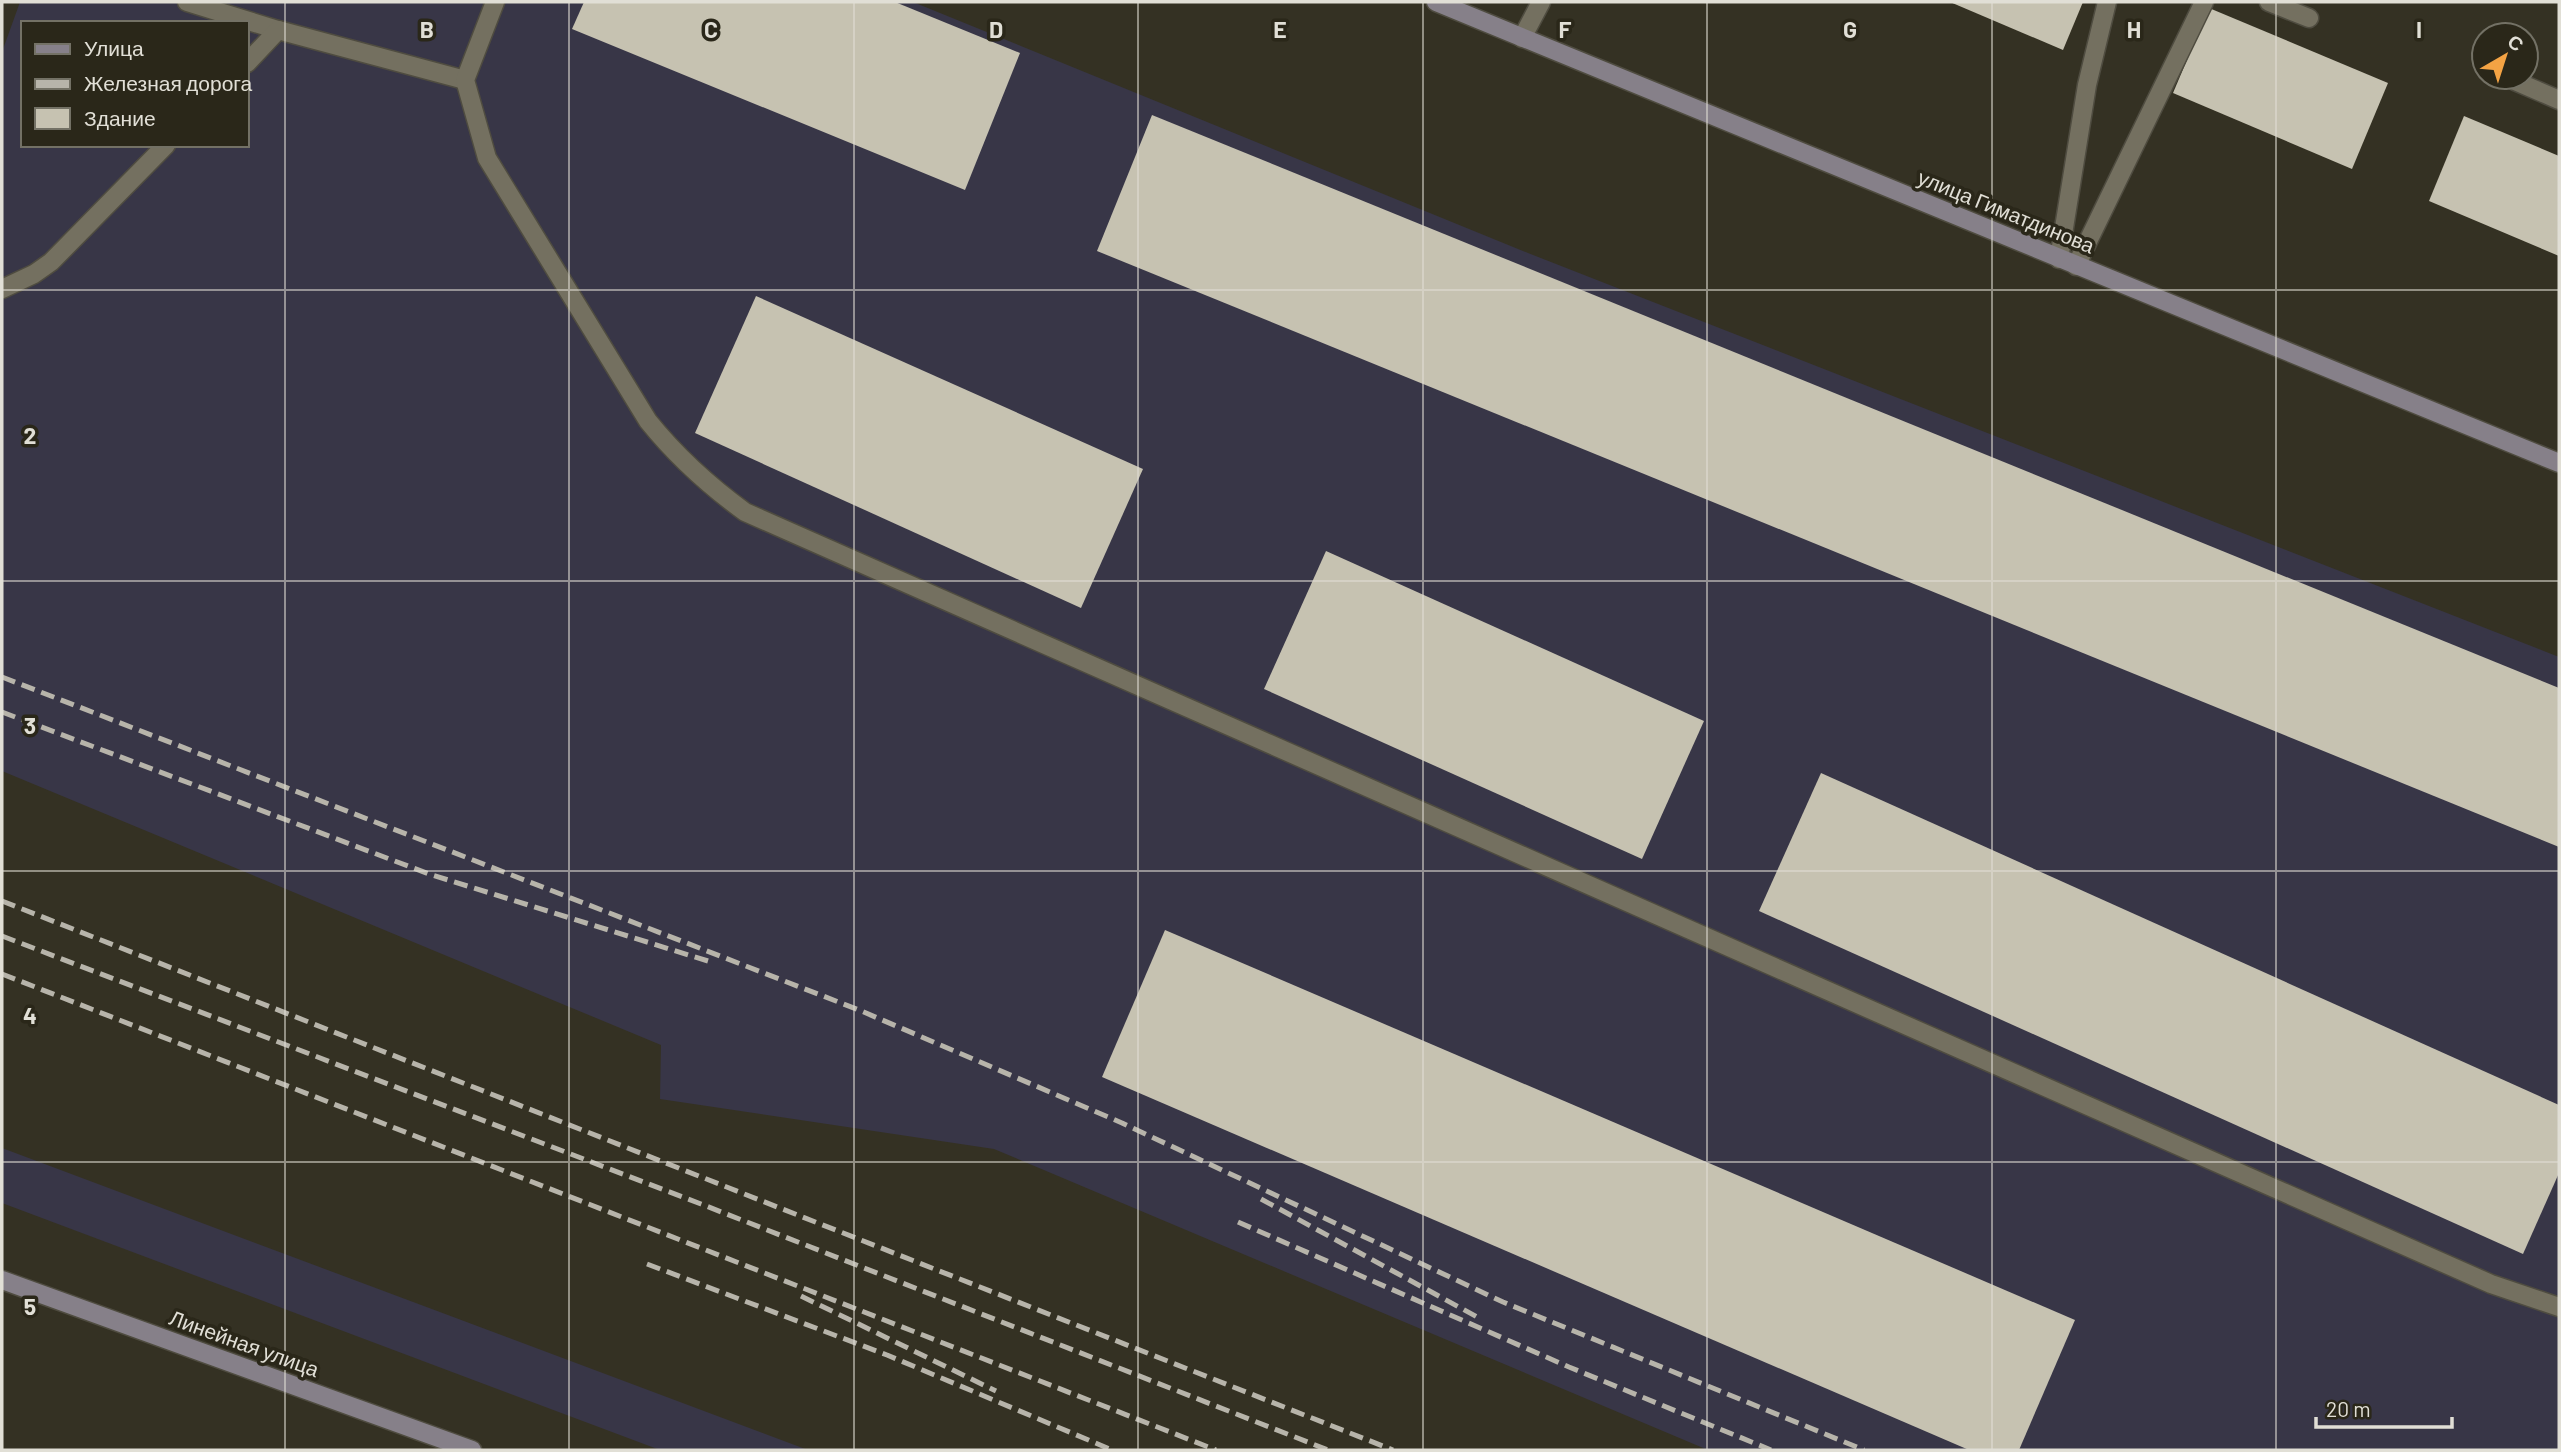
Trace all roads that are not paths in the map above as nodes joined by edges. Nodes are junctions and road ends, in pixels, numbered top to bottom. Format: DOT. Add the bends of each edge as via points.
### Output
graph roads {
  1 [pos="187,2"];
  2 [pos="495,2"];
  3 [pos="1436,2"];
  4 [pos="1541,2"];
  5 [pos="2107,2"];
  6 [pos="2204,2"];
  7 [pos="2269,2"];
  8 [pos="2309,18"];
  9 [pos="278,30"];
  10 [pos="1522,38"];
  11 [pos="248,62"];
  12 [pos="466,80"];
  13 [pos="2538,91"];
  14 [pos="2559,100"];
  15 [pos="164,147"];
  16 [pos="2067,262"];
  17 [pos="2,289"];
  18 [pos="2559,463"];
  19 [pos="2,1280"];
  20 [pos="2559,1307"];
  21 [pos="471,1450"];
  1 -- 9 [label="street"];
  2 -- 12 [label="street"];
  3 -- 10 [label="main road, улица Гиматдинова"];
  4 -- 10 [label="street"];
  5 -- 16 [label="street" via="2087,85"];
  6 -- 16 [label="street"];
  7 -- 8 [label="street"];
  9 -- 11 [label="street"];
  9 -- 12 [label="street"];
  10 -- 16 [label="main road, улица Гиматдинова"];
  12 -- 20 [label="street" via="487,158 648,421 706,484 745,512 2491,1284"];
  13 -- 14 [label="street"];
  15 -- 17 [label="street" via="51,262"];
  16 -- 18 [label="main road, улица Гиматдинова"];
  19 -- 21 [label="main road, Линейная улица"];
}
